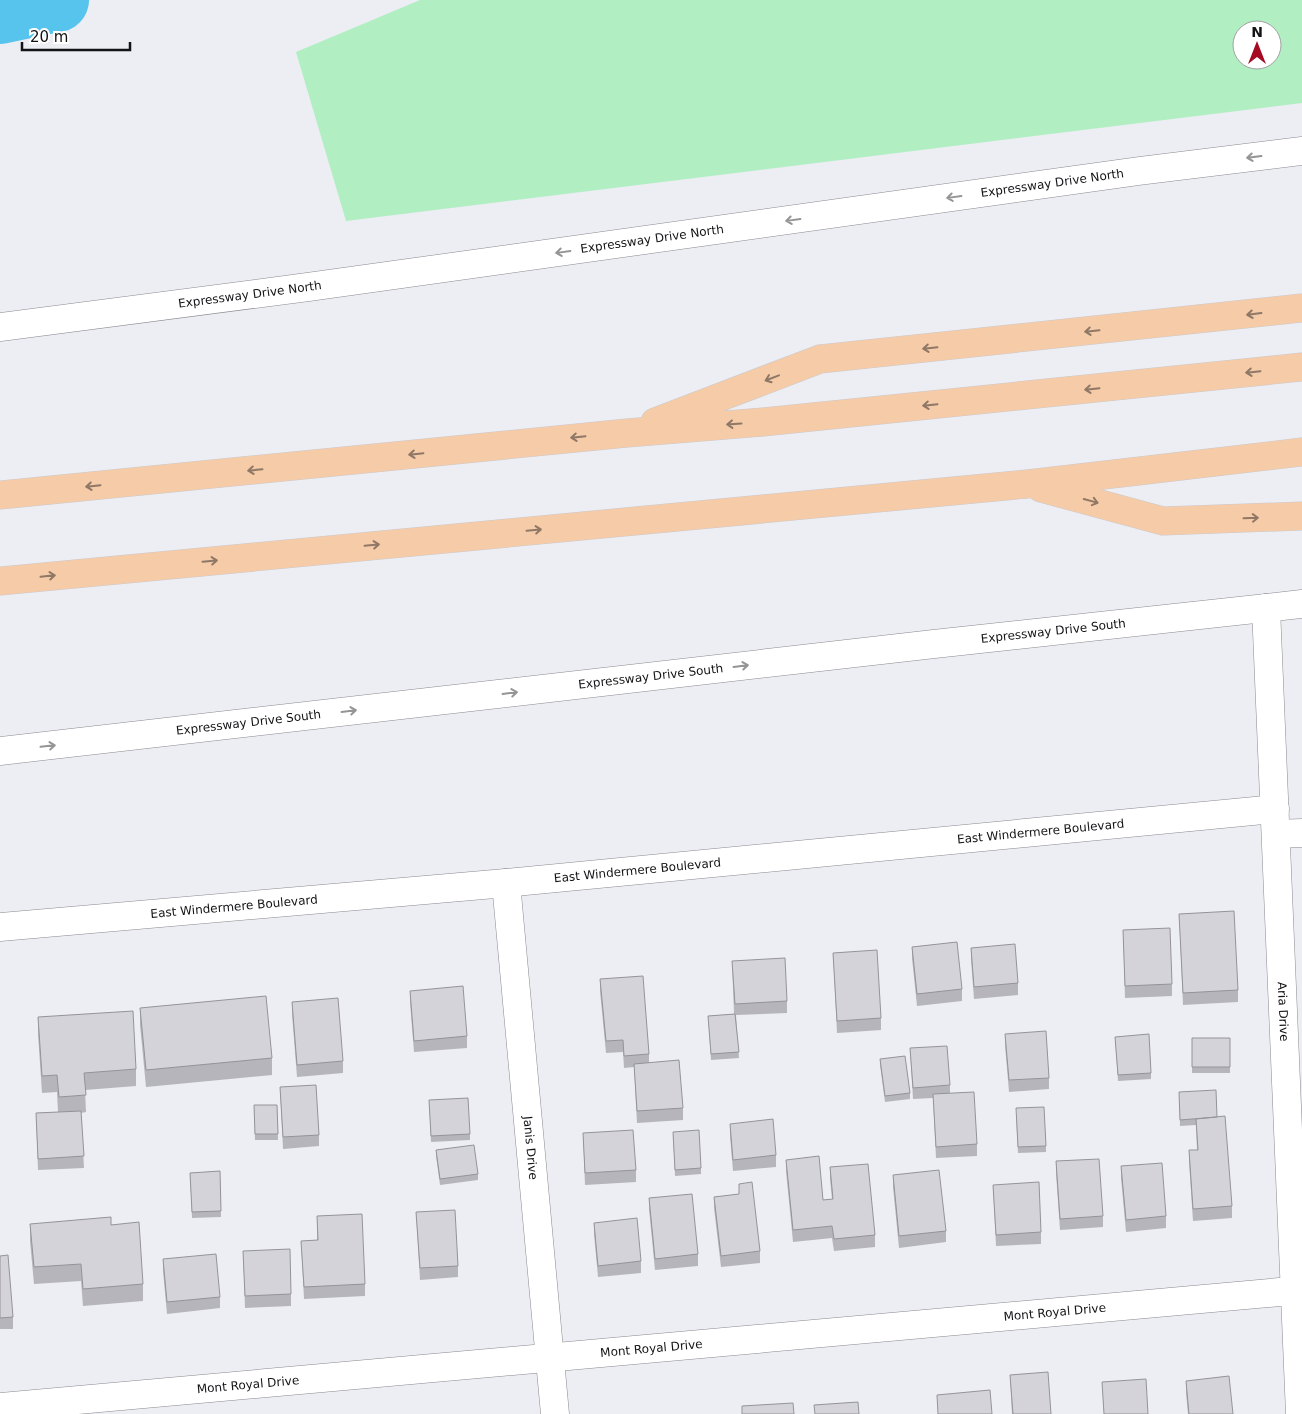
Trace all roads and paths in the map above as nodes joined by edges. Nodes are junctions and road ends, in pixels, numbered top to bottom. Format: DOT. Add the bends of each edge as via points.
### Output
graph roads {
  1 [pos="1302,151"];
  2 [pos="1302,308"];
  3 [pos="0,327"];
  4 [pos="1302,367"];
  5 [pos="627,433"];
  6 [pos="1302,452"];
  7 [pos="1027,484"];
  8 [pos="0,496"];
  9 [pos="1302,516"];
  10 [pos="0,581"];
  11 [pos="1302,604"];
  12 [pos="1266,608"];
  13 [pos="0,751"];
  14 [pos="1284,825"];
  15 [pos="506,883"];
  16 [pos="0,927"];
  17 [pos="1298,1291"];
  18 [pos="550,1358"];
  19 [pos="0,1407"];
  20 [pos="555,1414"];
  21 [pos="1300,1414"];
  1 -- 3 [label="street, Expressway Drive North, one-way"];
  2 -- 5 [label="highway, one-way" via="820,359"];
  4 -- 5 [label="highway, one-way"];
  5 -- 8 [label="highway, one-way"];
  6 -- 7 [label="highway"];
  7 -- 9 [label="highway, one-way" via="1163,521"];
  10 -- 7 [label="highway, one-way"];
  11 -- 12 [label="street, Expressway Drive South"];
  13 -- 12 [label="street, Expressway Drive South, one-way"];
  12 -- 14 [label="street, Aria Drive"];
  14 -- 15 [label="street, East Windermere Boulevard"];
  14 -- 17 [label="street, Aria Drive"];
  15 -- 16 [label="street, East Windermere Boulevard"];
  15 -- 18 [label="street, Janis Drive"];
  17 -- 18 [label="street, Mont Royal Drive"];
  17 -- 21 [label="street, Aria Drive"];
  18 -- 19 [label="street, Mont Royal Drive"];
  18 -- 20 [label="street, Janis Drive"];
}
